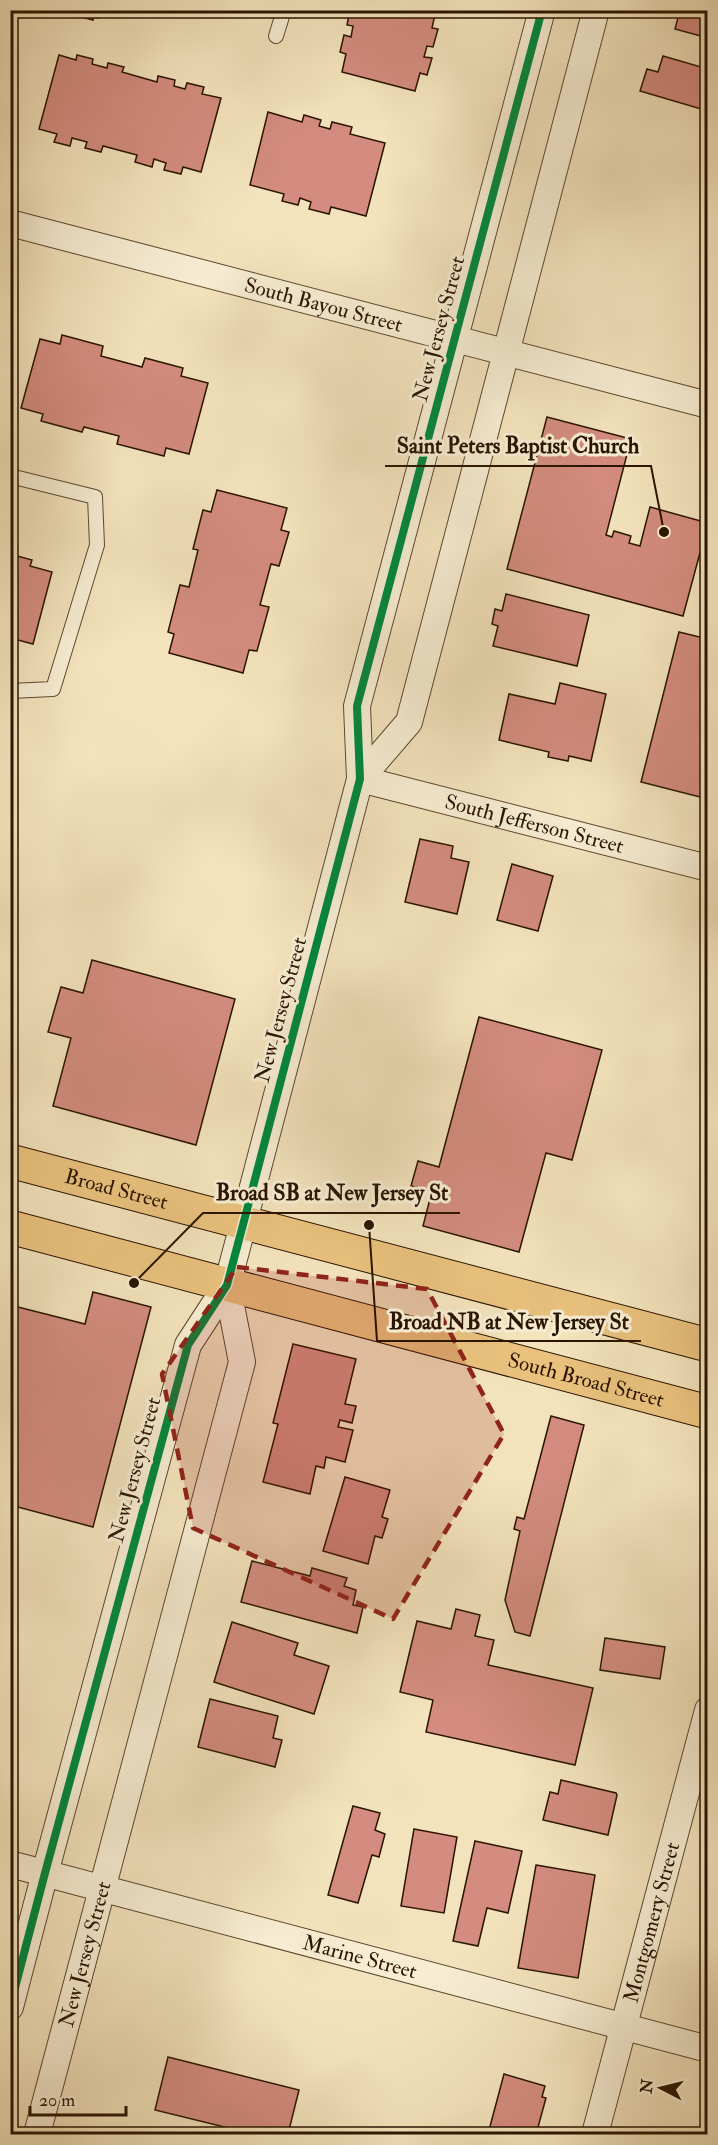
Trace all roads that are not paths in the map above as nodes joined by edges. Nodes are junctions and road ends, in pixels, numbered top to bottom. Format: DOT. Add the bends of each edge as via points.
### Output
graph roads {
  1 [pos="284,10"];
  2 [pos="543,10"];
  3 [pos="596,10"];
  4 [pos="276,36"];
  5 [pos="10,223"];
  6 [pos="454,340"];
  7 [pos="507,354"];
  8 [pos="708,405"];
  9 [pos="10,476"];
  10 [pos="10,691"];
  11 [pos="360,779"];
  12 [pos="708,868"];
  13 [pos="10,1161"];
  14 [pos="244,1221"];
  15 [pos="10,1227"];
  16 [pos="227,1286"];
  17 [pos="708,1345"];
  18 [pos="708,1412"];
  19 [pos="708,1710"];
  20 [pos="704,1742"];
  21 [pos="10,1864"];
  22 [pos="45,1873"];
  23 [pos="102,1888"];
  24 [pos="10,2007"];
  25 [pos="624,2026"];
  26 [pos="708,2049"];
  27 [pos="37,2134"];
  28 [pos="595,2134"];
  1 -- 4 [label="lane"];
  2 -- 6 [label="street, New Jersey Street"];
  3 -- 7 [label="street, New Jersey Street"];
  5 -- 6 [label="street, South Bayou Street"];
  6 -- 7 [label="street, South Bayou Street"];
  6 -- 11 [label="street, New Jersey Street" via="357,706"];
  7 -- 8 [label="street, South Bayou Street"];
  7 -- 11 [label="street, New Jersey Street" via="409,722"];
  9 -- 10 [label="lane" via="95,497 97,545 53,689"];
  11 -- 12 [label="street, South Jefferson Street"];
  11 -- 14 [label="street, New Jersey Street"];
  13 -- 14 [label="main road, Broad Street"];
  14 -- 16 [label="street, New Jersey Street"];
  14 -- 17 [label="main road, Broad Street"];
  15 -- 16 [label="main road, South Broad Street"];
  16 -- 18 [label="main road, South Broad Street"];
  16 -- 22 [label="street, New Jersey Street" via="188,1345"];
  16 -- 23 [label="street, New Jersey Street" via="242,1362"];
  19 -- 20 [label="street, Montgomery Street"];
  20 -- 25 [label="street, Montgomery Street"];
  21 -- 22 [label="street, Marine Street"];
  22 -- 23 [label="street, Marine Street"];
  22 -- 24 [label="street, New Jersey Street"];
  23 -- 25 [label="street, Marine Street"];
  23 -- 27 [label="street, New Jersey Street"];
  25 -- 26 [label="street, Marine Street"];
  25 -- 28 [label="street, Montgomery Street"];
}
